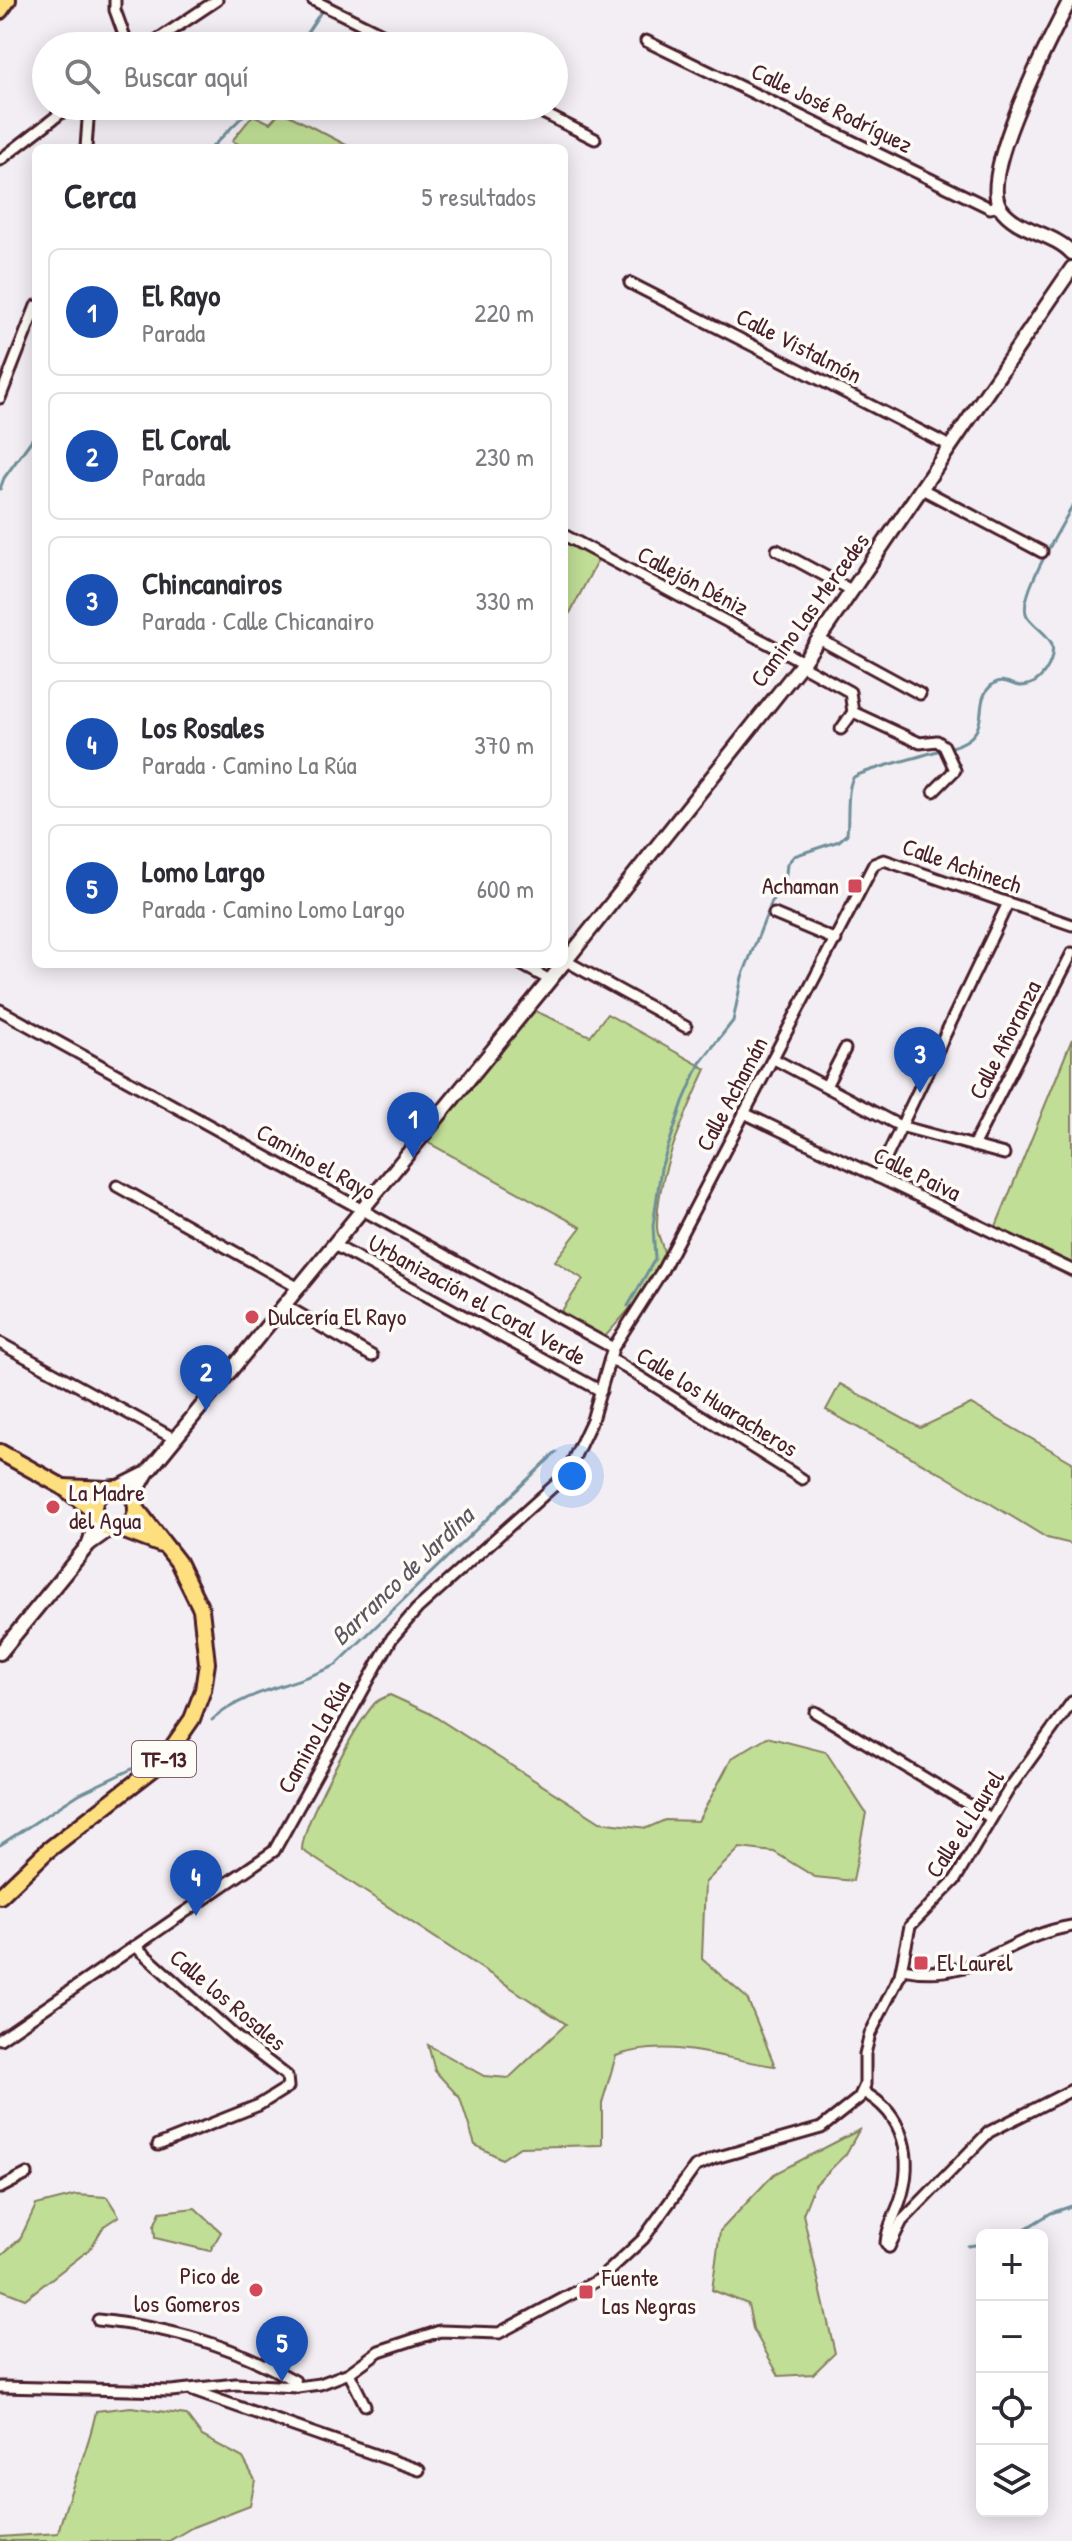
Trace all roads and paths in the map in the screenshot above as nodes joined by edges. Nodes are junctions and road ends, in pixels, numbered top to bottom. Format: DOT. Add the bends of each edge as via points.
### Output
graph roads {
  1 [pos="8,0"];
  2 [pos="217,0"];
  3 [pos="1070,0"];
  4 [pos="320,4"];
  5 [pos="115,5"];
  6 [pos="0,11"];
  7 [pos="124,32"];
  8 [pos="169,32"];
  9 [pos="377,32"];
  10 [pos="646,41"];
  11 [pos="52,120"];
  12 [pos="88,120"];
  13 [pos="557,120"];
  14 [pos="595,139"];
  15 [pos="86,144"];
  16 [pos="0,160"];
  17 [pos="999,206"];
  18 [pos="1072,253"];
  19 [pos="1072,268"];
  20 [pos="630,283"];
  21 [pos="32,316"];
  22 [pos="0,398"];
  23 [pos="950,446"];
  24 [pos="922,489"];
  25 [pos="568,537"];
  26 [pos="777,550"];
  27 [pos="1042,552"];
  28 [pos="853,591"];
  29 [pos="819,639"];
  30 [pos="802,664"];
  31 [pos="920,694"];
  32 [pos="853,712"];
  33 [pos="841,729"];
  34 [pos="934,791"];
  35 [pos="884,860"];
  36 [pos="1008,903"];
  37 [pos="774,914"];
  38 [pos="1072,925"];
  39 [pos="836,940"];
  40 [pos="1072,953"];
  41 [pos="568,957"];
  42 [pos="568,964"];
  43 [pos="528,968"];
  44 [pos="559,968"];
  45 [pos="550,980"];
  46 [pos="0,1010"];
  47 [pos="686,1027"];
  48 [pos="845,1049"];
  49 [pos="774,1059"];
  50 [pos="826,1086"];
  51 [pos="744,1113"];
  52 [pos="900,1126"];
  53 [pos="973,1146"];
  54 [pos="1004,1154"];
  55 [pos="877,1177"];
  56 [pos="117,1186"];
  57 [pos="363,1209"];
  58 [pos="334,1245"];
  59 [pos="1072,1270"];
  60 [pos="299,1288"];
  61 [pos="284,1305"];
  62 [pos="0,1343"];
  63 [pos="611,1353"];
  64 [pos="372,1356"];
  65 [pos="601,1391"];
  66 [pos="175,1439"];
  67 [pos="0,1452"];
  68 [pos="147,1473"];
  69 [pos="802,1479"];
  70 [pos="63,1487"];
  71 [pos="112,1489"];
  72 [pos="135,1503"];
  73 [pos="96,1515"];
  74 [pos="115,1529"];
  75 [pos="89,1544"];
  76 [pos="164,1546"];
  77 [pos="0,1653"];
  78 [pos="1072,1702"];
  79 [pos="815,1712"];
  80 [pos="991,1818"];
  81 [pos="0,1896"];
  82 [pos="1072,1926"];
  83 [pos="135,1946"];
  84 [pos="902,1969"];
  85 [pos="0,2039"];
  86 [pos="1072,2090"];
  87 [pos="863,2092"];
  88 [pos="158,2145"];
  89 [pos="27,2174"];
  90 [pos="0,2188"];
  91 [pos="98,2320"];
  92 [pos="349,2373"];
  93 [pos="0,2387"];
  94 [pos="297,2387"];
  95 [pos="186,2389"];
  96 [pos="365,2405"];
  97 [pos="419,2470"];
  1 -- 6 [label="main road"];
  2 -- 8 [label="street"];
  3 -- 17 [label="main road" via="1016,115 995,189"];
  4 -- 9 [label="street"];
  5 -- 7 [label="street"];
  10 -- 17 [label="street, Calle José Rodríguez" via="990,208"];
  11 -- 16 [label="street"];
  12 -- 15 [label="street"];
  13 -- 14 [label="street"];
  17 -- 18 [label="main road" via="1016,222"];
  19 -- 23 [label="main road, Camino Las Mercedes"];
  20 -- 23 [label="street, Calle Vistalmón"];
  21 -- 22 [label="street"];
  23 -- 24 [label="main road, Camino Las Mercedes"];
  24 -- 27 [label="street"];
  24 -- 28 [label="main road, Camino Las Mercedes"];
  25 -- 30 [label="street, Callejón Déniz"];
  26 -- 28 [label="street"];
  28 -- 29 [label="main road, Camino Las Mercedes"];
  29 -- 30 [label="main road, Camino Las Mercedes"];
  29 -- 31 [label="street"];
  30 -- 32 [label="street, Callejón Déniz" via="850,692"];
  30 -- 41 [label="main road, Camino Las Mercedes"];
  32 -- 33 [label="street"];
  32 -- 34 [label="street" via="920,743 937,741 946,749 955,770"];
  35 -- 36 [label="street, Calle Achinech"];
  35 -- 39 [label="street, Calle Achamán" via="874,864"];
  36 -- 38 [label="street, Calle Achinech"];
  36 -- 52 [label="street"];
  37 -- 39 [label="street"];
  39 -- 49 [label="street, Calle Achamán"];
  40 -- 53 [label="street, Calle Añoranza"];
  42 -- 47 [label="street"];
  43 -- 45 [label="street"];
  44 -- 45 [label="main road, Camino Las Mercedes"];
  45 -- 57 [label="main road, Camino Las Mercedes"];
  46 -- 57 [label="street, Camino el Rayo"];
  48 -- 50 [label="street"];
  49 -- 50 [label="street"];
  49 -- 51 [label="street, Calle Achamán"];
  50 -- 52 [label="street"];
  51 -- 55 [label="street, Calle Paiva"];
  51 -- 63 [label="street, Calle Achamán" via="662,1271"];
  52 -- 53 [label="street"];
  52 -- 55 [label="street"];
  53 -- 54 [label="street"];
  55 -- 59 [label="street, Calle Paiva"];
  56 -- 60 [label="street"];
  57 -- 58 [label="main road, Camino Las Mercedes"];
  57 -- 63 [label="street, Camino el Rayo"];
  58 -- 60 [label="main road, Camino Las Mercedes"];
  58 -- 65 [label="street, Urbanización el Coral Verde"];
  60 -- 61 [label="main road, Camino Las Mercedes"];
  61 -- 64 [label="street"];
  61 -- 66 [label="main road, Camino Las Mercedes"];
  62 -- 66 [label="street"];
  63 -- 65 [label="street, Camino La Rúa"];
  63 -- 69 [label="street, Calle los Huaracheros"];
  65 -- 83 [label="street, Camino La Rúa" via="566,1475 417,1609 392,1638 274,1851"];
  66 -- 68 [label="main road, Camino Las Mercedes"];
  67 -- 70 [label="main road, TF-13"];
  68 -- 71 [label="main road, Camino Las Mercedes"];
  68 -- 72 [label="main road, Camino Las Mercedes"];
  70 -- 71 [label="main road, TF-13"];
  70 -- 73 [label="main road, TF-13"];
  71 -- 72 [label="main road, TF-13"];
  71 -- 73 [label="main road" via="97,1498"];
  72 -- 74 [label="main road" via="131,1521"];
  72 -- 76 [label="main road, TF-13"];
  73 -- 74 [label="main road, TF-13"];
  73 -- 75 [label="main road"];
  74 -- 75 [label="main road"];
  74 -- 76 [label="main road, TF-13"];
  75 -- 77 [label="main road"];
  76 -- 81 [label="main road, TF-13" via="190,1583 206,1634 207,1663 192,1719 162,1762 47,1851"];
  78 -- 80 [label="street, Calle el Laurel"];
  79 -- 80 [label="street"];
  80 -- 84 [label="street, Calle el Laurel" via="955,1880 910,1926"];
  82 -- 84 [label="street" via="1026,1938 968,1969"];
  83 -- 85 [label="street, Camino La Rúa"];
  83 -- 88 [label="street, Calle los Rosales" via="287,2076 288,2087 259,2105"];
  84 -- 87 [label="street, Calle el Laurel" via="870,2034"];
  86 -- 87 [label="street" via="989,2132 902,2221 889,2247 887,2231 900,2200 907,2149 895,2123"];
  87 -- 92 [label="street" via="821,2128 695,2167 643,2239 614,2269 523,2322 499,2333 440,2331 379,2351"];
  89 -- 90 [label="street"];
  91 -- 94 [label="street" via="162,2327 253,2356"];
  92 -- 94 [label="street"];
  92 -- 96 [label="street"];
  93 -- 95 [label="street"];
  94 -- 95 [label="street" via="236,2384"];
  95 -- 97 [label="street"];
}
